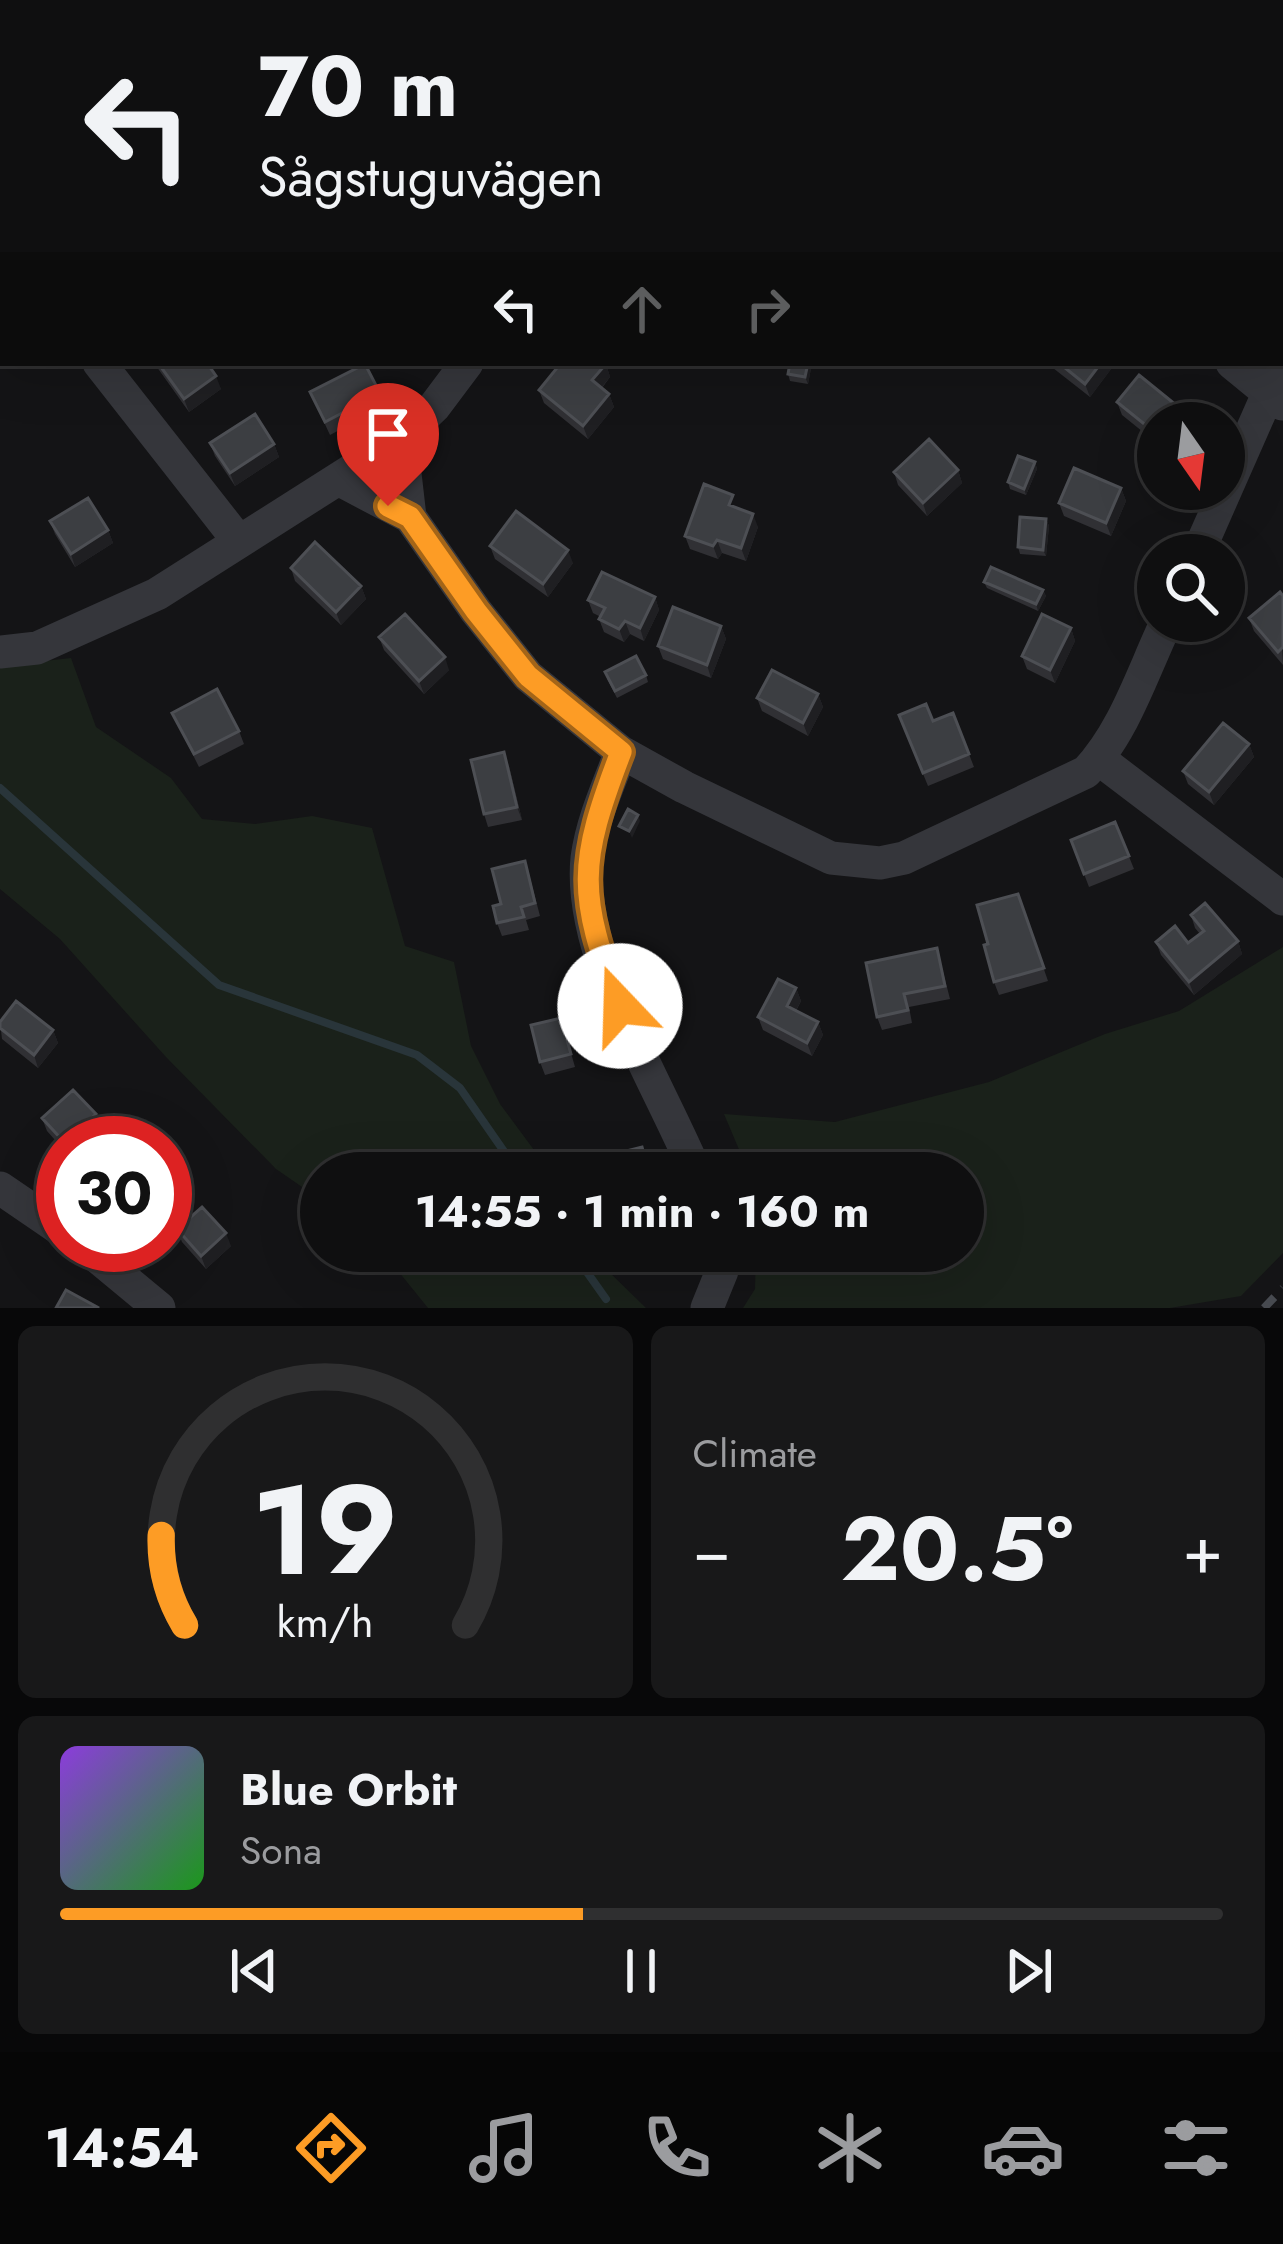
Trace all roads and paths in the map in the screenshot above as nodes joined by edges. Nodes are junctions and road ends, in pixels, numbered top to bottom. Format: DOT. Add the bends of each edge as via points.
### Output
graph roads {
  1 [pos="101,366"];
  2 [pos="465,366"];
  3 [pos="1236,366"];
  4 [pos="1282,366"];
  5 [pos="1276,399"];
  6 [pos="400,439"];
  7 [pos="338,479"];
  8 [pos="410,517"];
  9 [pos="1208,534"];
  10 [pos="237,539"];
  11 [pos="1157,642"];
  12 [pos="0,652"];
  13 [pos="621,752"];
  14 [pos="1099,759"];
  15 [pos="1283,899"];
  16 [pos="686,1152"];
  17 [pos="0,1188"];
  18 [pos="36,1213"];
  19 [pos="116,1272"];
  20 [pos="722,1272"];
  21 [pos="159,1308"];
  22 [pos="707,1308"];
  1 -- 10 [label="street"];
  2 -- 6 [label="street"];
  3 -- 5 [label="street"];
  4 -- 5 [label="street"];
  5 -- 9 [label="street"];
  6 -- 7 [label="street"];
  6 -- 8 [label="street"];
  7 -- 8 [label="street"];
  7 -- 10 [label="street"];
  8 -- 13 [label="street" via="528,676"];
  10 -- 12 [label="street" via="157,593 37,648"];
  11 -- 14 [label="street"];
  13 -- 14 [label="street" via="803,847 857,862 932,847"];
  13 -- 16 [label="street" via="587,860 590,920"];
  14 -- 15 [label="street"];
  17 -- 18 [label="street"];
  19 -- 21 [label="street"];
  20 -- 22 [label="street"];
}
